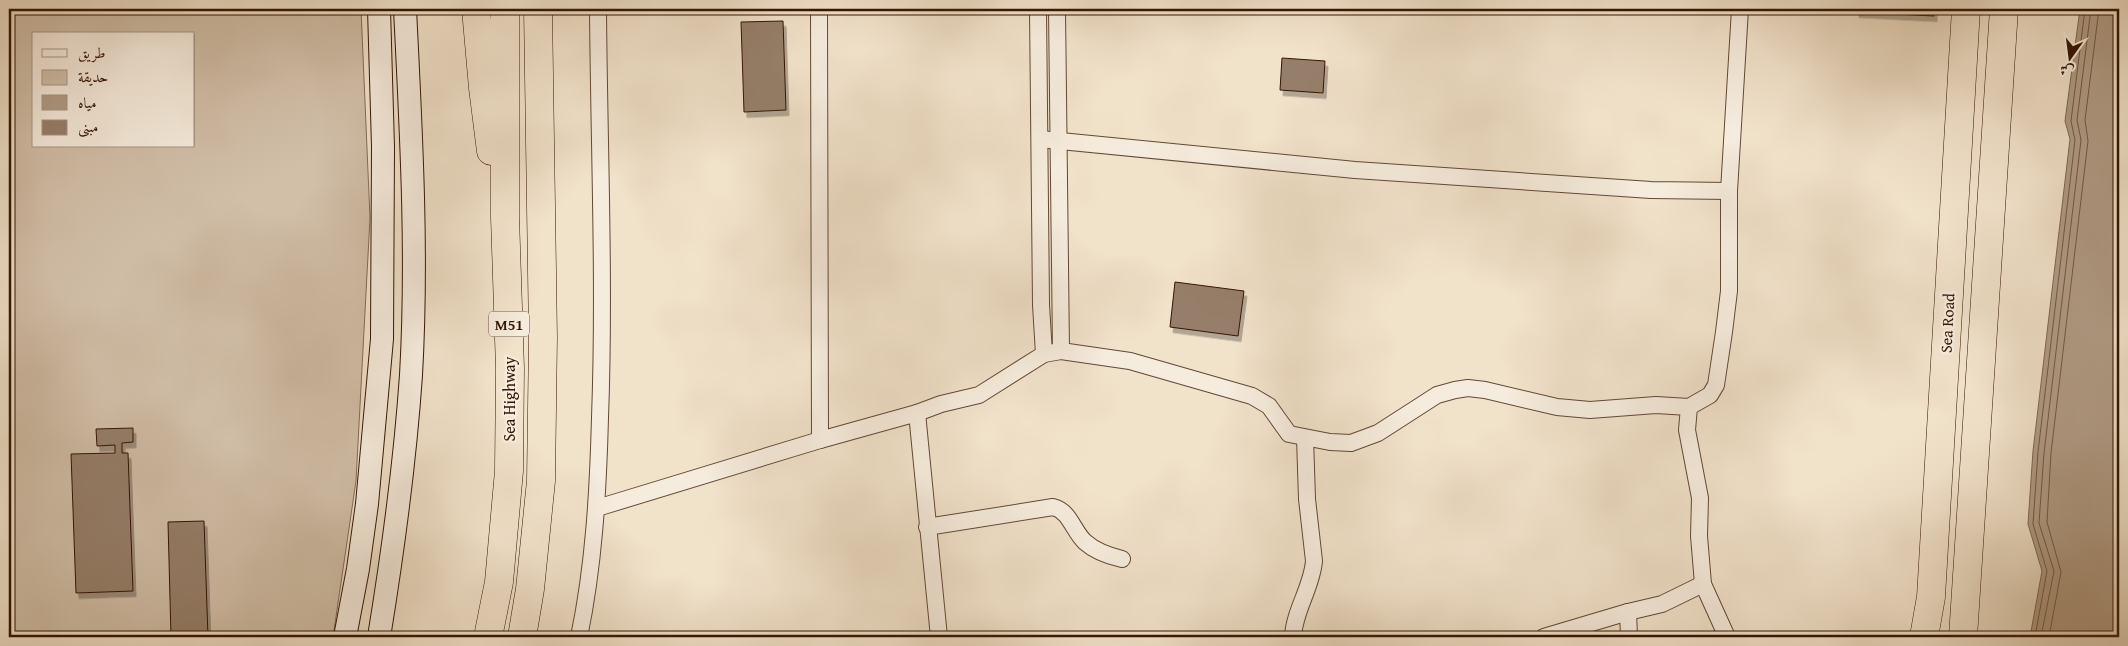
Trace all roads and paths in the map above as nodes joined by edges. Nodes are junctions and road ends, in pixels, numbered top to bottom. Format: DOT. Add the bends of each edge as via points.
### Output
graph roads {
  1 [pos="379,9"];
  2 [pos="406,9"];
  3 [pos="476,9"];
  4 [pos="505,9"];
  5 [pos="538,9"];
  6 [pos="598,9"];
  7 [pos="819,9"];
  8 [pos="1038,9"];
  9 [pos="1057,9"];
  10 [pos="1740,9"];
  11 [pos="1966,9"];
  12 [pos="2004,9"];
  13 [pos="1040,139"];
  14 [pos="1060,141"];
  15 [pos="1729,191"];
  16 [pos="505,217"];
  17 [pos="1061,351"];
  18 [pos="1044,354"];
  19 [pos="1689,408"];
  20 [pos="917,414"];
  21 [pos="1306,438"];
  22 [pos="820,440"];
  23 [pos="597,508"];
  24 [pos="927,527"];
  25 [pos="1122,559"];
  26 [pos="1703,584"];
  27 [pos="1628,612"];
  28 [pos="346,637"];
  29 [pos="379,637"];
  30 [pos="488,637"];
  31 [pos="522,637"];
  32 [pos="579,637"];
  33 [pos="939,637"];
  34 [pos="1293,637"];
  35 [pos="1544,637"];
  36 [pos="1629,637"];
  37 [pos="1727,637"];
  38 [pos="1924,637"];
  39 [pos="1962,637"];
  1 -- 28 [label="street" via="383,147 382,339 367,504"];
  2 -- 29 [label="street" via="413,191 411,374 402,475"];
  3 -- 16 [label="highway" via="490,147"];
  4 -- 16 [label="highway, Sea Highway / M51"];
  5 -- 31 [label="highway, Sea Highway / M51" via="543,337 541,481"];
  6 -- 23 [label="street" via="602,315"];
  7 -- 22 [label="street"];
  8 -- 13 [label="street"];
  9 -- 14 [label="street"];
  10 -- 15 [label="street"];
  11 -- 38 [label="highway, Sea Road" via="1931,597"];
  12 -- 39 [label="highway"];
  13 -- 14 [label="street"];
  13 -- 18 [label="street"];
  14 -- 15 [label="street" via="1355,170 1650,190"];
  14 -- 17 [label="street"];
  15 -- 19 [label="street" via="1729,291 1716,385 1710,395"];
  16 -- 30 [label="highway, Sea Highway / M51" via="510,368 509,471 499,582"];
  17 -- 18 [label="street"];
  17 -- 21 [label="street" via="1130,361 1261,399 1289,434"];
  18 -- 20 [label="street" via="980,395 941,404"];
  19 -- 21 [label="street" via="1656,404 1590,410 1557,407 1468,388 1437,395 1366,439 1351,444"];
  19 -- 26 [label="street" via="1687,430 1700,498"];
  20 -- 22 [label="street"];
  20 -- 24 [label="street"];
  21 -- 34 [label="street" via="1307,499 1314,571"];
  22 -- 23 [label="street"];
  23 -- 32 [label="street"];
  24 -- 25 [label="street" via="1053,507 1063,511 1092,547"];
  24 -- 33 [label="street"];
  26 -- 27 [label="street" via="1662,604"];
  26 -- 37 [label="street"];
  27 -- 35 [label="street"];
  27 -- 36 [label="street"];
}
